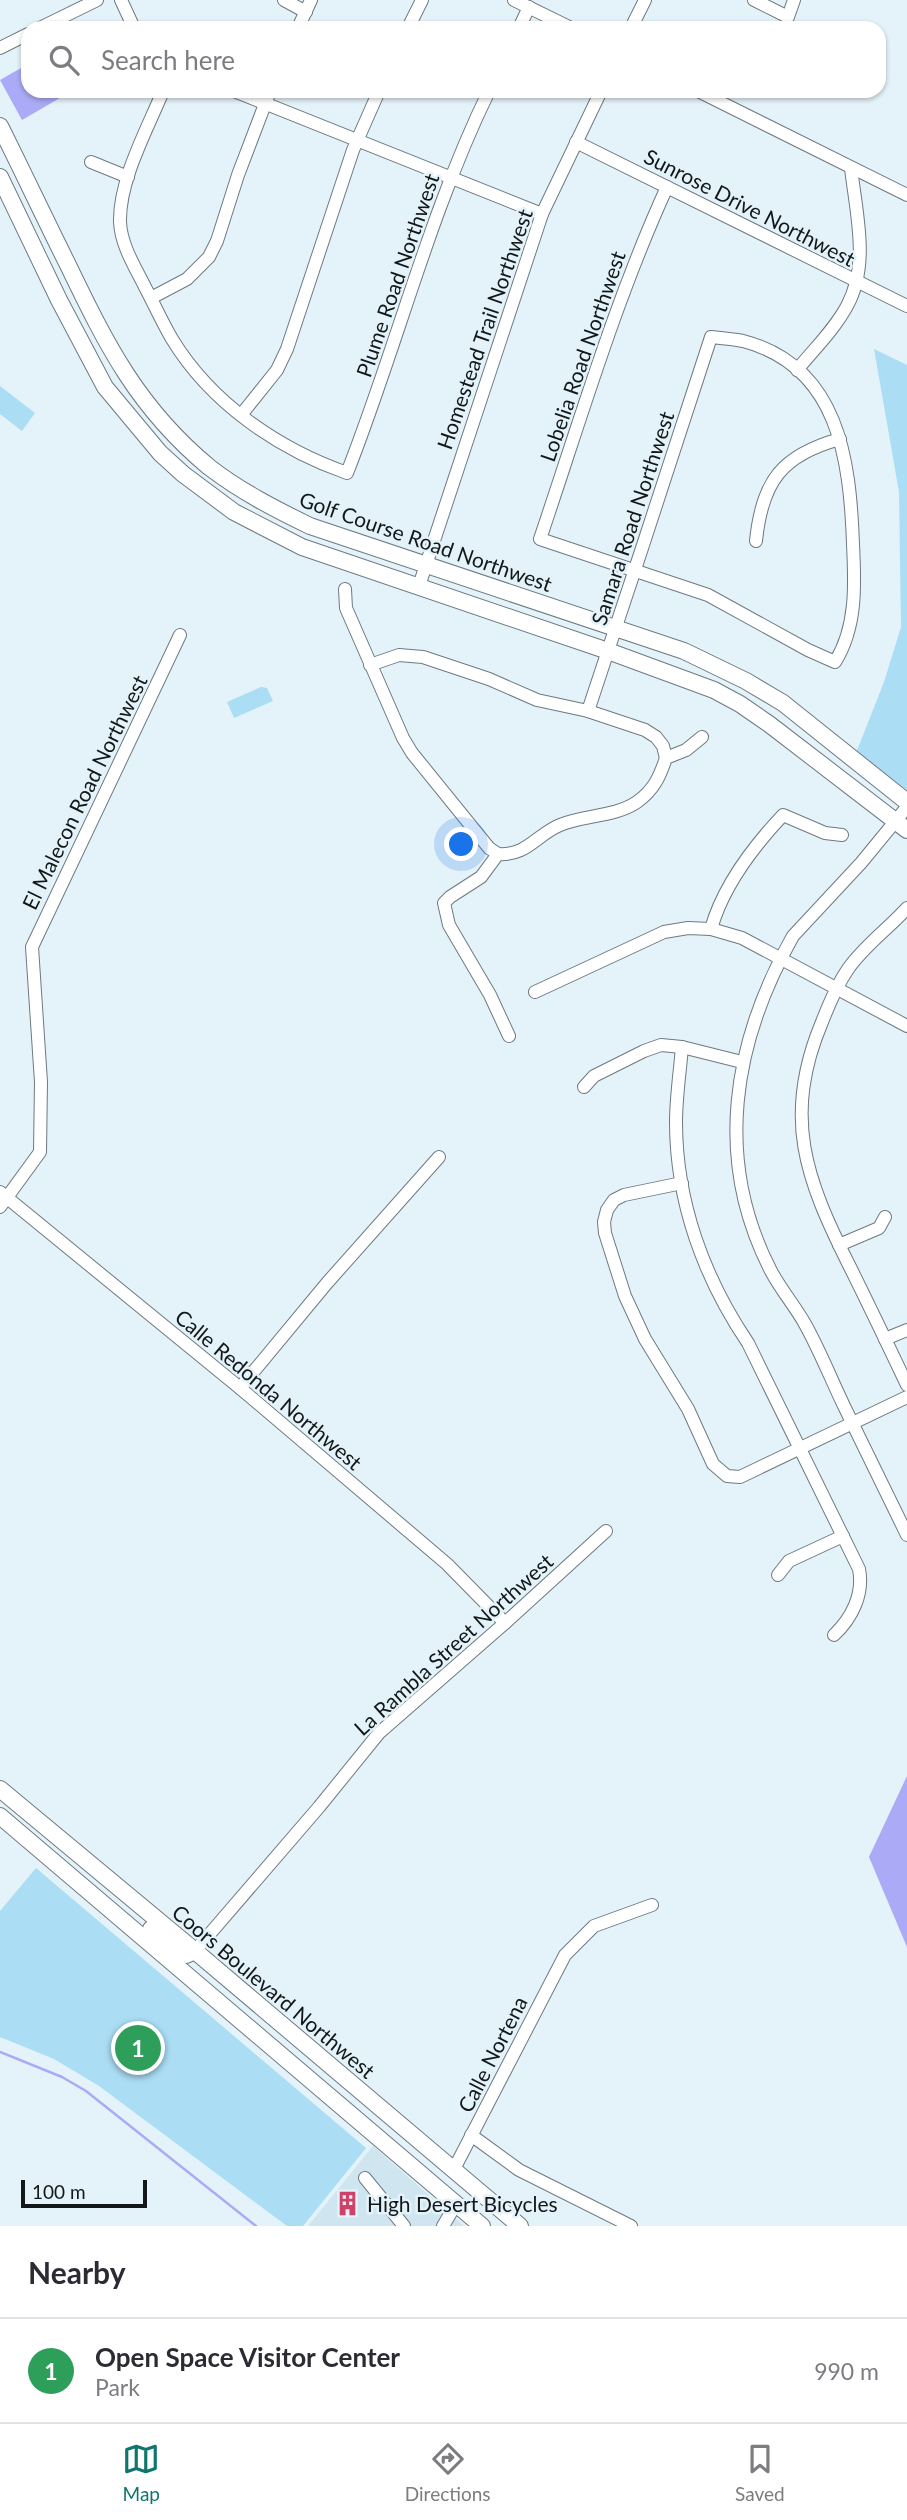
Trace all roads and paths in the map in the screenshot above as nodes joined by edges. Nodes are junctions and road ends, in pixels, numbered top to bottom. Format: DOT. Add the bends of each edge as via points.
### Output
graph roads {
  1 [pos="97,0"];
  2 [pos="121,0"];
  3 [pos="284,0"];
  4 [pos="422,0"];
  5 [pos="514,0"];
  6 [pos="645,0"];
  7 [pos="754,0"];
  8 [pos="793,0"];
  9 [pos="308,6"];
  10 [pos="529,7"];
  11 [pos="54,21"];
  12 [pos="131,21"];
  13 [pos="412,21"];
  14 [pos="522,21"];
  15 [pos="557,21"];
  16 [pos="634,21"];
  17 [pos="21,38"];
  18 [pos="0,48"];
  19 [pos="160,98"];
  20 [pos="267,98"];
  21 [pos="269,98"];
  22 [pos="376,98"];
  23 [pos="486,98"];
  24 [pos="598,98"];
  25 [pos="712,98"];
  26 [pos="0,126"];
  27 [pos="357,141"];
  28 [pos="576,142"];
  29 [pos="91,162"];
  30 [pos="851,168"];
  31 [pos="0,177"];
  32 [pos="128,177"];
  33 [pos="450,177"];
  34 [pos="667,187"];
  35 [pos="907,195"];
  36 [pos="542,214"];
  37 [pos="856,282"];
  38 [pos="151,298"];
  39 [pos="907,306"];
  40 [pos="797,370"];
  41 [pos="241,415"];
  42 [pos="840,439"];
  43 [pos="756,541"];
  44 [pos="426,565"];
  45 [pos="635,571"];
  46 [pos="419,586"];
  47 [pos="345,589"];
  48 [pos="617,628"];
  49 [pos="180,635"];
  50 [pos="608,651"];
  51 [pos="370,665"];
  52 [pos="588,711"];
  53 [pos="702,737"];
  54 [pos="666,758"];
  55 [pos="907,804"];
  56 [pos="901,825"];
  57 [pos="842,835"];
  58 [pos="498,854"];
  59 [pos="907,908"];
  60 [pos="711,929"];
  61 [pos="780,958"];
  62 [pos="836,989"];
  63 [pos="535,992"];
  64 [pos="907,1026"];
  65 [pos="509,1036"];
  66 [pos="682,1047"];
  67 [pos="742,1062"];
  68 [pos="584,1087"];
  69 [pos="439,1157"];
  70 [pos="682,1182"];
  71 [pos="3,1199"];
  72 [pos="885,1217"];
  73 [pos="839,1245"];
  74 [pos="907,1330"];
  75 [pos="885,1339"];
  76 [pos="907,1385"];
  77 [pos="240,1388"];
  78 [pos="907,1397"];
  79 [pos="852,1423"];
  80 [pos="801,1449"];
  81 [pos="606,1531"];
  82 [pos="907,1535"];
  83 [pos="842,1536"];
  84 [pos="778,1575"];
  85 [pos="505,1623"];
  86 [pos="834,1635"];
  87 [pos="0,1789"];
  88 [pos="0,1816"];
  89 [pos="90,1892"];
  90 [pos="652,1905"];
  91 [pos="195,1951"];
  92 [pos="471,2135"];
  93 [pos="453,2171"];
  94 [pos="365,2178"];
  95 [pos="456,2203"];
  96 [pos="404,2226"];
  97 [pos="443,2226"];
  98 [pos="482,2226"];
  99 [pos="520,2226"];
  100 [pos="631,2226"];
  1 -- 11 [label="street"];
  2 -- 12 [label="street"];
  3 -- 9 [label="street"];
  4 -- 13 [label="street"];
  5 -- 10 [label="street"];
  6 -- 16 [label="street"];
  7 -- 8 [label="street" via="788,17"];
  10 -- 14 [label="street"];
  10 -- 15 [label="street"];
  17 -- 18 [label="street"];
  19 -- 32 [label="street"];
  20 -- 38 [label="street" via="209,257 187,279"];
  21 -- 27 [label="street"];
  22 -- 27 [label="street"];
  23 -- 33 [label="street, Plume Road Northwest"];
  24 -- 28 [label="street, Homestead Trail Northwest"];
  25 -- 30 [label="street"];
  26 -- 44 [label="main road, Golf Course Road Northwest" via="105,341 142,399 171,431 212,469 276,510"];
  27 -- 33 [label="street"];
  27 -- 41 [label="street" via="287,349 277,370"];
  28 -- 34 [label="street, Sunrose Drive Northwest"];
  28 -- 36 [label="street, Homestead Trail Northwest"];
  29 -- 32 [label="street"];
  30 -- 35 [label="street"];
  30 -- 37 [label="street" via="860,246"];
  31 -- 46 [label="main road" via="91,364 160,453 234,512 265,530"];
  32 -- 38 [label="street" via="120,204 122,237"];
  33 -- 36 [label="street"];
  33 -- 41 [label="street, Plume Road Northwest" via="347,473 317,463"];
  34 -- 37 [label="street, Sunrose Drive Northwest"];
  34 -- 45 [label="street, Lobelia Road Northwest" via="622,292 540,539"];
  36 -- 44 [label="street, Homestead Trail Northwest"];
  37 -- 39 [label="street, Sunrose Drive Northwest"];
  37 -- 40 [label="street" via="831,330"];
  38 -- 41 [label="street" via="172,340 202,379"];
  40 -- 42 [label="street" via="825,402"];
  40 -- 45 [label="street, Samara Road Northwest" via="771,352 743,341 711,337"];
  42 -- 43 [label="street" via="812,447 786,464 764,499"];
  42 -- 45 [label="street" via="855,572 849,635 835,662 708,595"];
  44 -- 46 [label="street, Homestead Trail Northwest"];
  44 -- 48 [label="main road, Golf Course Road Northwest"];
  45 -- 48 [label="street, Samara Road Northwest"];
  46 -- 50 [label="main road"];
  47 -- 51 [label="street" via="346,608"];
  48 -- 50 [label="street, Samara Road Northwest"];
  48 -- 55 [label="main road, Golf Course Road Northwest" via="684,651 760,689 821,731"];
  49 -- 71 [label="street, El Malecon Road Northwest" via="32,947 41,1082 40,1152"];
  50 -- 52 [label="street, Samara Road Northwest"];
  50 -- 56 [label="main road" via="740,704"];
  51 -- 52 [label="street" via="399,655 423,656 537,700"];
  51 -- 58 [label="street" via="412,753"];
  52 -- 54 [label="street" via="645,730 663,746"];
  53 -- 54 [label="street" via="687,750"];
  54 -- 58 [label="street" via="659,778 635,803 563,824 520,852"];
  55 -- 56 [label="street"];
  56 -- 61 [label="street" via="793,936"];
  57 -- 60 [label="street" via="825,833 783,815 726,889"];
  58 -- 65 [label="street" via="481,877 444,904 449,925"];
  59 -- 62 [label="street" via="862,953"];
  60 -- 61 [label="street" via="742,938"];
  60 -- 63 [label="street" via="664,932"];
  61 -- 62 [label="street"];
  61 -- 67 [label="street" via="765,988"];
  62 -- 64 [label="street"];
  62 -- 73 [label="street" via="808,1063 802,1121 809,1174"];
  66 -- 67 [label="street"];
  66 -- 68 [label="street" via="661,1045 644,1051 594,1076"];
  66 -- 70 [label="street" via="676,1121"];
  67 -- 79 [label="street" via="735,1112 747,1208 770,1270 805,1324"];
  69 -- 77 [label="street"];
  70 -- 80 [label="street" via="709,1277"];
  70 -- 80 [label="street" via="624,1195 607,1210 605,1233 625,1297 651,1351 688,1409 713,1464 727,1476 740,1477"];
  71 -- 77 [label="street, Calle Redonda Northwest"];
  72 -- 73 [label="street" via="879,1228"];
  73 -- 75 [label="street"];
  74 -- 75 [label="street"];
  75 -- 76 [label="street"];
  77 -- 85 [label="street, Calle Redonda Northwest" via="447,1564"];
  78 -- 79 [label="street"];
  79 -- 80 [label="street"];
  79 -- 82 [label="street"];
  80 -- 83 [label="street"];
  81 -- 85 [label="street, La Rambla Street Northwest"];
  83 -- 84 [label="street" via="789,1561"];
  83 -- 86 [label="street" via="861,1580 850,1615"];
  85 -- 91 [label="street, La Rambla Street Northwest" via="379,1733"];
  87 -- 91 [label="main road, Coors Boulevard Northwest"];
  88 -- 89 [label="main road, Coors Boulevard Northwest"];
  89 -- 91 [label="main road" via="117,1901 180,1953"];
  89 -- 95 [label="main road, Coors Boulevard Northwest"];
  90 -- 92 [label="street, Calle Nortena" via="594,1926 565,1955"];
  91 -- 93 [label="main road, Coors Boulevard Northwest"];
  92 -- 93 [label="street"];
  92 -- 100 [label="street, Calle Nortena" via="519,2170"];
  93 -- 99 [label="main road, Coors Boulevard Northwest"];
  94 -- 96 [label="street"];
  95 -- 97 [label="street"];
  95 -- 98 [label="main road, Coors Boulevard Northwest"];
}
